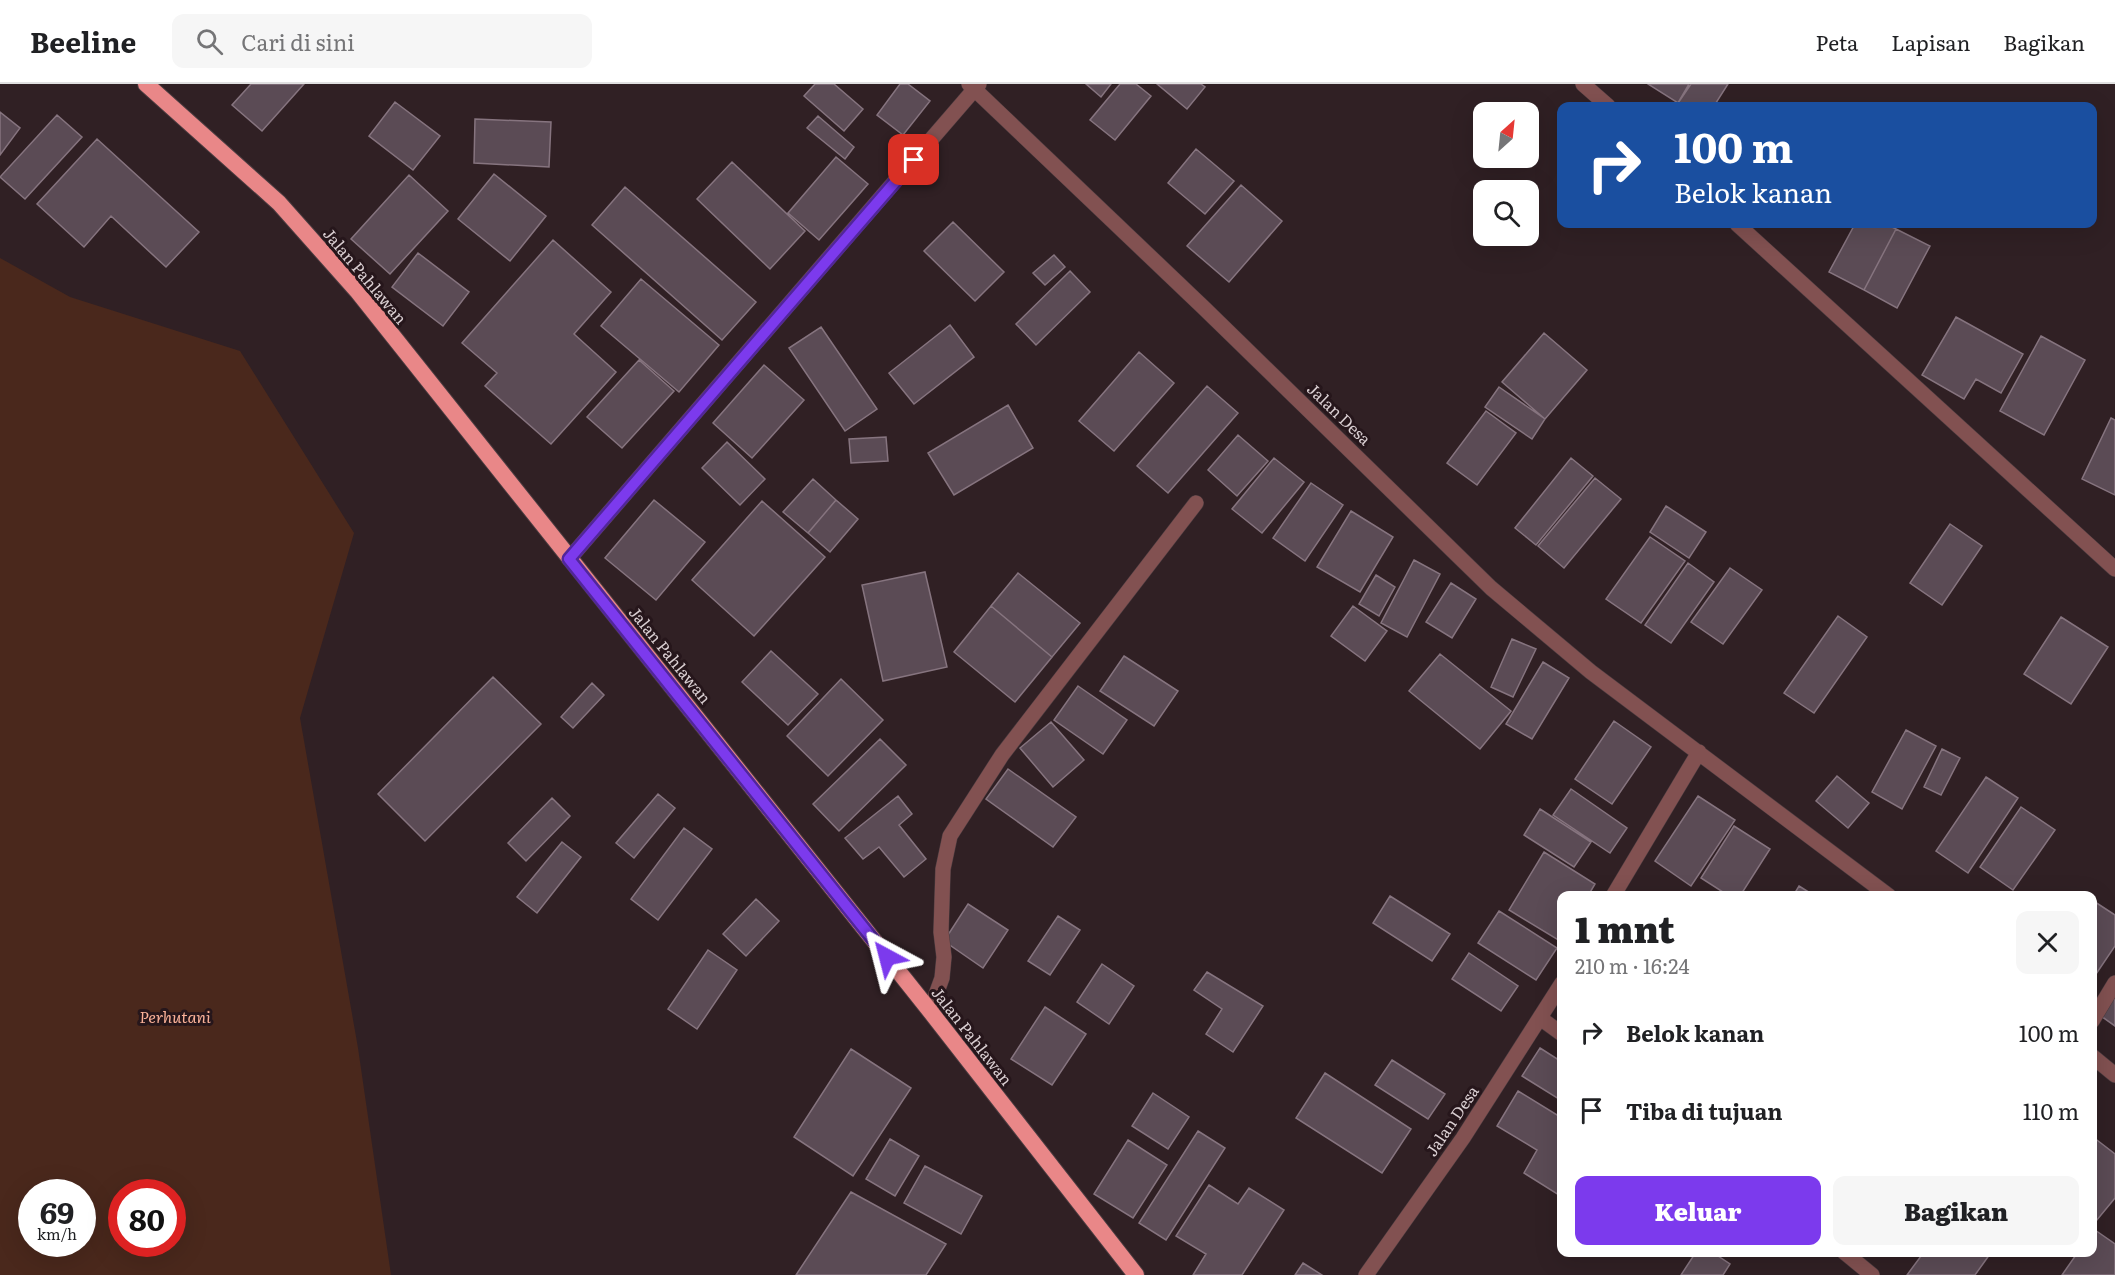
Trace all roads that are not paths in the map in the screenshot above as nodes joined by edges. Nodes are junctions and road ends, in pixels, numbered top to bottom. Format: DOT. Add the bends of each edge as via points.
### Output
graph roads {
  1 [pos="146,84"];
  2 [pos="1583,84"];
  3 [pos="974,86"];
  4 [pos="1603,102"];
  5 [pos="1741,228"];
  6 [pos="1197,503"];
  7 [pos="569,559"];
  8 [pos="2115,569"];
  9 [pos="1699,752"];
  10 [pos="1616,891"];
  11 [pos="1882,891"];
  12 [pos="2115,983"];
  13 [pos="1557,991"];
  14 [pos="930,1011"];
  15 [pos="2097,1013"];
  16 [pos="1540,1018"];
  17 [pos="1557,1030"];
  18 [pos="2097,1060"];
  19 [pos="2115,1075"];
  20 [pos="1850,1257"];
  21 [pos="1136,1275"];
  22 [pos="1366,1275"];
  23 [pos="1872,1275"];
  1 -- 7 [label="highway, Jalan Pahlawan" via="279,203 342,274"];
  2 -- 4 [label="street"];
  3 -- 7 [label="street"];
  3 -- 9 [label="street, Jalan Desa" via="1491,588 1591,672"];
  5 -- 8 [label="street"];
  6 -- 14 [label="street" via="1008,746 950,837 943,870 942,978"];
  7 -- 14 [label="highway, Jalan Pahlawan"];
  9 -- 10 [label="street"];
  9 -- 11 [label="street, Jalan Desa"];
  12 -- 15 [label="street"];
  13 -- 16 [label="street, Jalan Desa"];
  14 -- 21 [label="highway, Jalan Pahlawan"];
  16 -- 17 [label="street"];
  16 -- 22 [label="street, Jalan Desa" via="1463,1138"];
  18 -- 19 [label="street"];
  20 -- 23 [label="street"];
}
